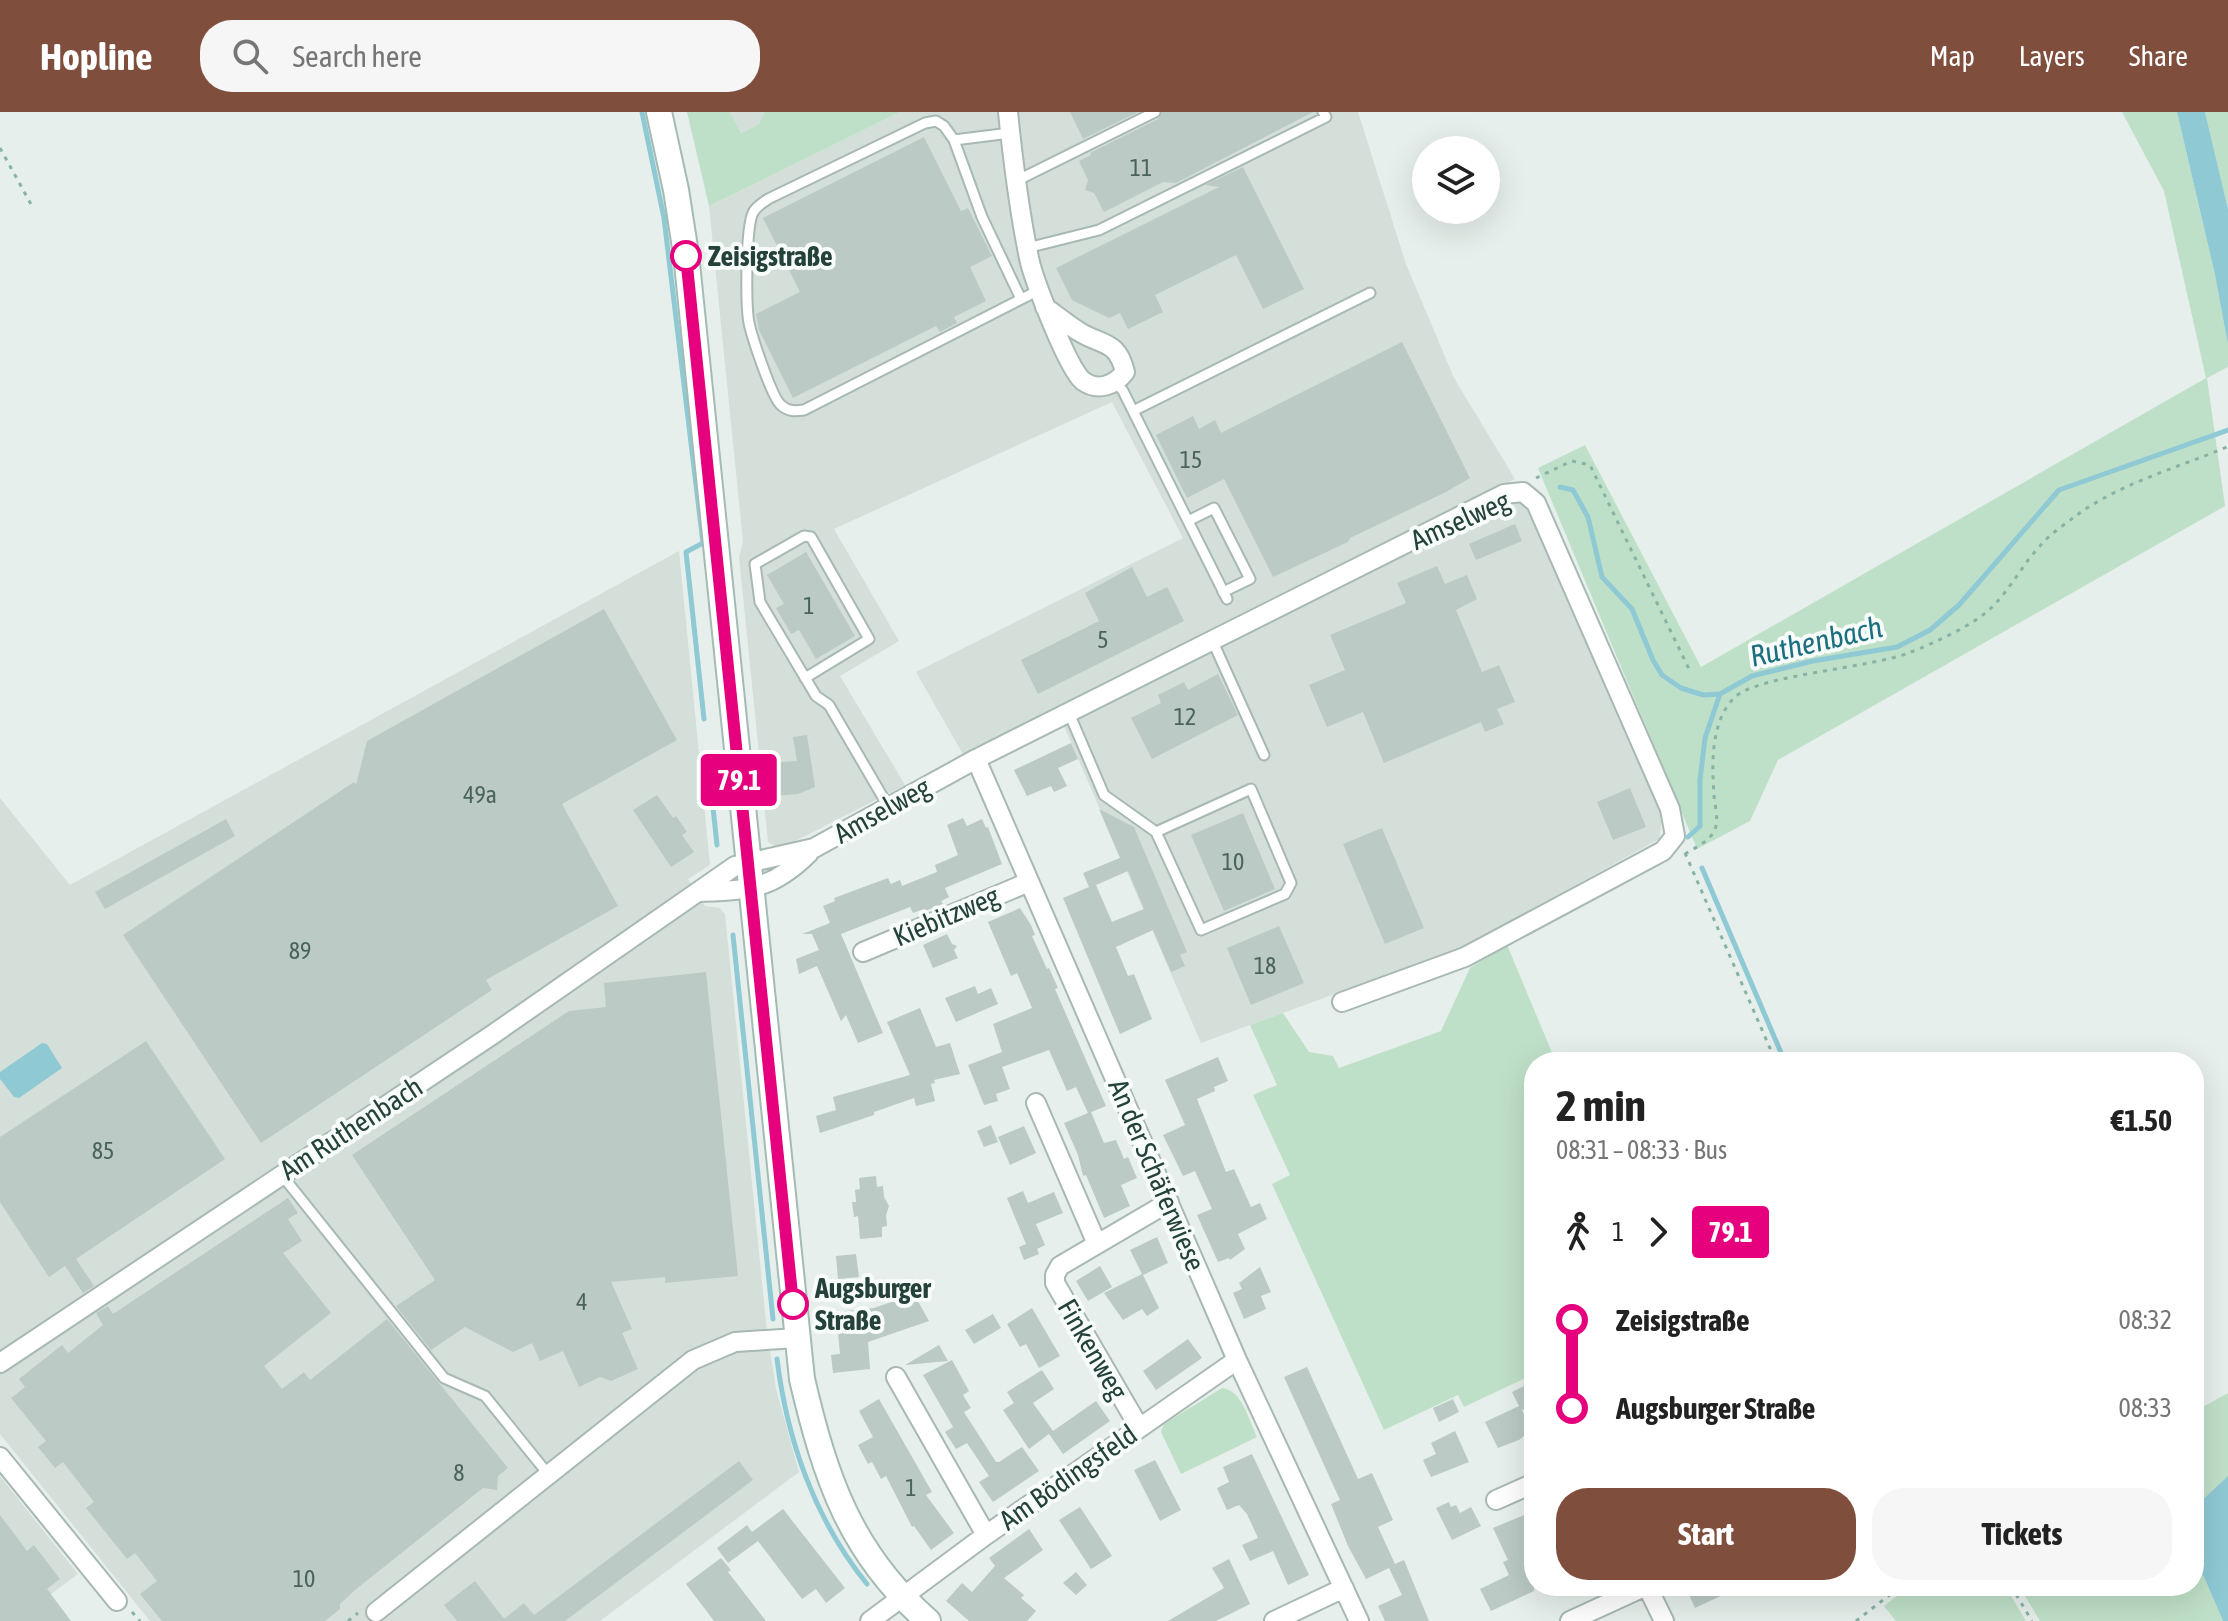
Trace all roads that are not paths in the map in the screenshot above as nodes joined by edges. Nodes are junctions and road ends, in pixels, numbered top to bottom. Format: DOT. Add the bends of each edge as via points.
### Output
graph roads {
  1 [pos="659,112"];
  2 [pos="1008,112"];
  3 [pos="1155,112"];
  4 [pos="1323,112"];
  5 [pos="1010,133"];
  6 [pos="954,140"];
  7 [pos="1016,181"];
  8 [pos="1027,248"];
  9 [pos="1370,293"];
  10 [pos="1042,298"];
  11 [pos="1021,299"];
  12 [pos="1117,383"];
  13 [pos="1133,411"];
  14 [pos="1188,521"];
  15 [pos="1213,642"];
  16 [pos="805,678"];
  17 [pos="1069,713"];
  18 [pos="1264,755"];
  19 [pos="976,759"];
  20 [pos="888,806"];
  21 [pos="1156,832"];
  22 [pos="814,848"];
  23 [pos="748,863"];
  24 [pos="1029,882"];
  25 [pos="750,889"];
  26 [pos="700,892"];
  27 [pos="863,952"];
  28 [pos="1342,1002"];
  29 [pos="1036,1103"];
  30 [pos="281,1174"];
  31 [pos="1169,1202"];
  32 [pos="1097,1244"];
  33 [pos="797,1338"];
  34 [pos="1237,1360"];
  35 [pos="0,1363"];
  36 [pos="896,1377"];
  37 [pos="1139,1427"];
  38 [pos="0,1457"];
  39 [pos="548,1474"];
  40 [pos="1524,1487"];
  41 [pos="1496,1500"];
  42 [pos="986,1535"];
  43 [pos="1344,1588"];
  44 [pos="1625,1596"];
  45 [pos="1652,1596"];
  46 [pos="902,1598"];
  47 [pos="117,1601"];
  48 [pos="370,1616"];
  49 [pos="870,1621"];
  50 [pos="928,1621"];
  51 [pos="1274,1621"];
  52 [pos="1359,1621"];
  53 [pos="1570,1621"];
  54 [pos="1664,1621"];
  1 -- 23 [label="main road" via="686,254"];
  2 -- 5 [label="street"];
  3 -- 7 [label="lane"];
  4 -- 8 [label="lane" via="1326,117 1099,230"];
  5 -- 6 [label="lane"];
  5 -- 7 [label="street"];
  6 -- 11 [label="lane" via="982,217"];
  6 -- 11 [label="lane" via="936,121 925,123 768,199 754,211 749,323 773,392 781,406 804,410"];
  7 -- 8 [label="street"];
  8 -- 10 [label="street"];
  9 -- 13 [label="lane"];
  10 -- 11 [label="lane"];
  10 -- 12 [label="street" via="1083,380 1102,387"];
  10 -- 12 [label="street" via="1080,333 1110,344 1122,357 1125,372"];
  12 -- 13 [label="lane"];
  13 -- 14 [label="lane"];
  14 -- 14 [label="lane" via="1225,596 1250,579 1214,508"];
  15 -- 17 [label="street, Amselweg"];
  15 -- 18 [label="lane"];
  15 -- 28 [label="street, Amselweg" via="1504,494 1523,492 1536,503 1670,809 1675,836 1663,851 1465,957"];
  16 -- 16 [label="lane" via="869,639 811,537 804,536 755,564 760,602"];
  16 -- 20 [label="lane" via="829,705"];
  17 -- 19 [label="street, Amselweg"];
  17 -- 21 [label="lane" via="1104,795"];
  19 -- 20 [label="street, Amselweg"];
  19 -- 24 [label="street, An der Schäferwiese"];
  20 -- 22 [label="street, Amselweg"];
  21 -- 21 [label="lane" via="1201,930 1285,894 1291,883 1251,789"];
  22 -- 23 [label="street, Amselweg"];
  22 -- 25 [label="street, Amselweg" via="765,885"];
  23 -- 25 [label="main road"];
  23 -- 26 [label="street, Am Ruthenbach" via="735,866"];
  24 -- 27 [label="street, Kiebitzweg"];
  24 -- 31 [label="street, An der Schäferwiese"];
  25 -- 26 [label="street"];
  25 -- 33 [label="main road"];
  26 -- 30 [label="street, Am Ruthenbach"];
  29 -- 32 [label="street"];
  30 -- 35 [label="street, Am Ruthenbach"];
  30 -- 39 [label="lane" via="444,1378 485,1396"];
  31 -- 32 [label="street, Finkenweg"];
  31 -- 34 [label="street, An der Schäferwiese"];
  32 -- 37 [label="street, Finkenweg" via="1060,1266 1055,1283"];
  33 -- 39 [label="street" via="735,1342 693,1360"];
  33 -- 46 [label="main road" via="812,1424 834,1494 870,1558"];
  34 -- 37 [label="street, Am Bödingsfeld"];
  34 -- 43 [label="street, An der Schäferwiese"];
  36 -- 42 [label="street"];
  37 -- 42 [label="street, Am Bödingsfeld"];
  38 -- 47 [label="street"];
  39 -- 48 [label="street"];
  40 -- 41 [label="street"];
  42 -- 46 [label="street, Am Bödingsfeld"];
  43 -- 51 [label="street"];
  43 -- 52 [label="street, An der Schäferwiese"];
  44 -- 53 [label="street"];
  45 -- 54 [label="street"];
  46 -- 49 [label="street, Am Bödingsfeld"];
  46 -- 50 [label="main road"];
}
